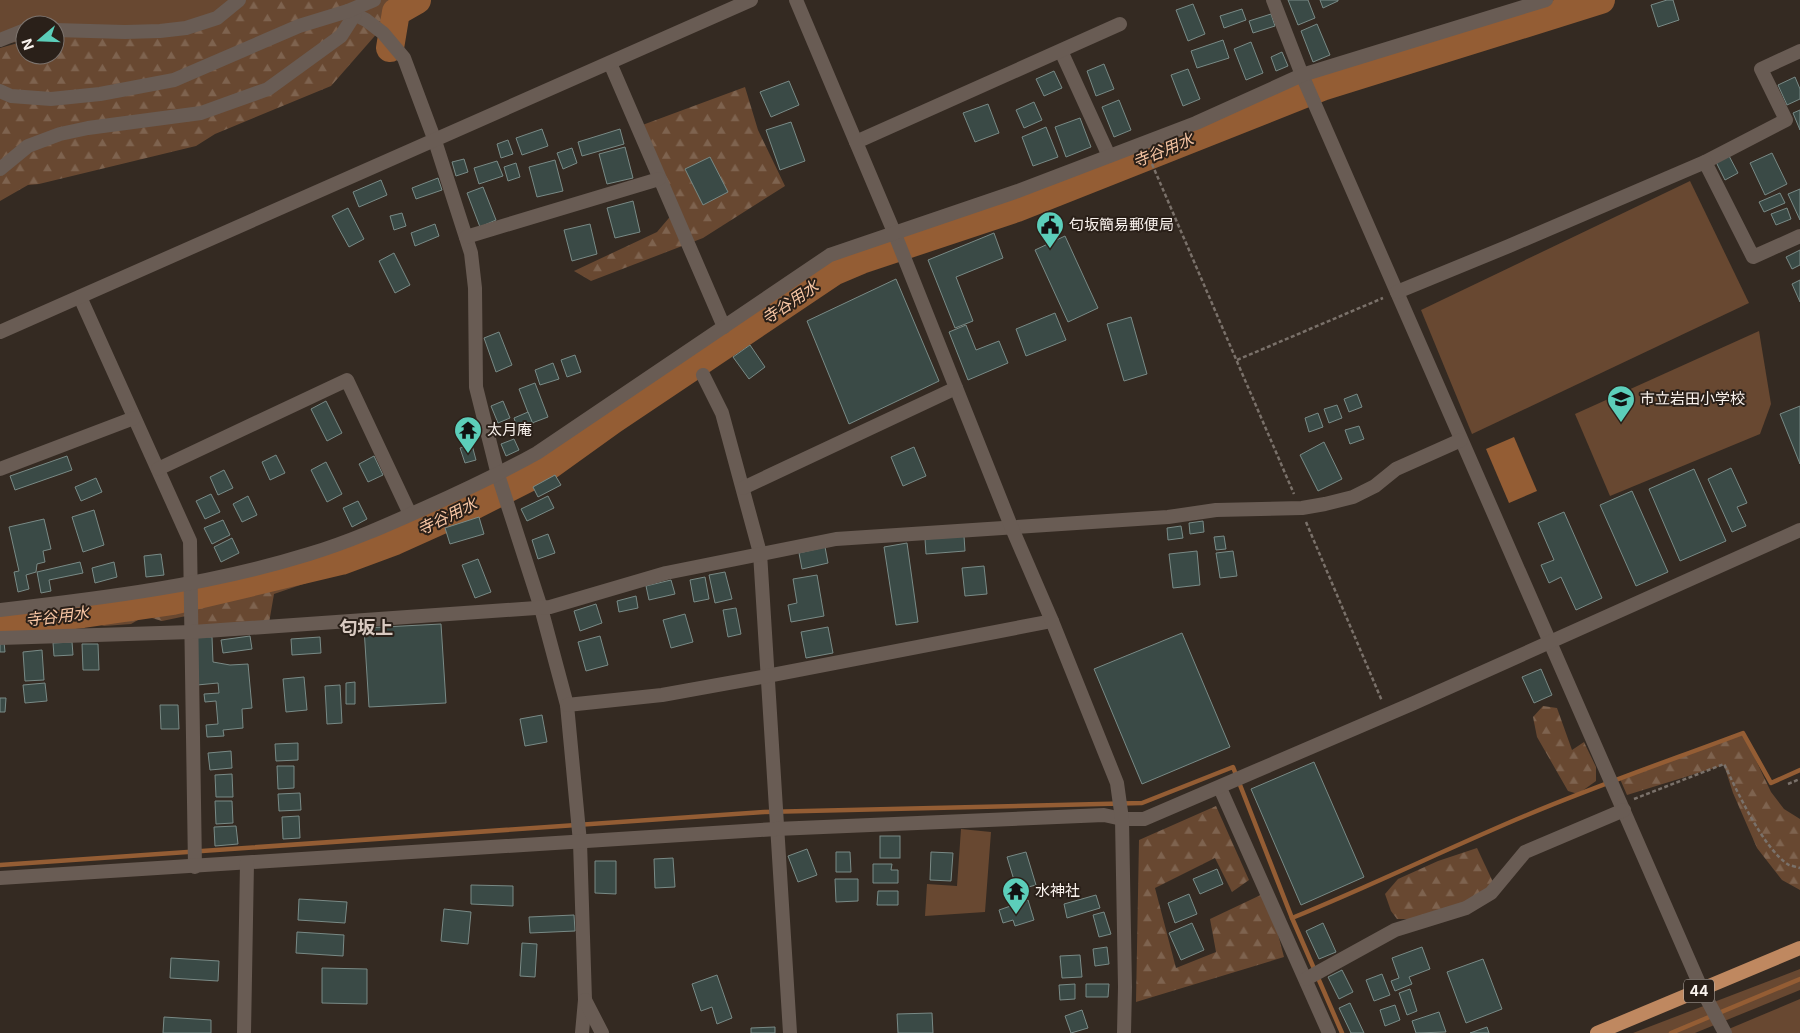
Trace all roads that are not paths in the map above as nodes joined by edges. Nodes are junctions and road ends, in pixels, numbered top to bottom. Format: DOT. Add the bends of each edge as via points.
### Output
graph roads {
  1 [pos="239,0"];
  2 [pos="374,0"];
  3 [pos="751,0"];
  4 [pos="796,0"];
  5 [pos="1274,0"];
  6 [pos="1546,0"];
  7 [pos="352,12"];
  8 [pos="1120,24"];
  9 [pos="65,30"];
  10 [pos="15,34"];
  11 [pos="0,40"];
  12 [pos="1061,51"];
  13 [pos="1800,51"];
  14 [pos="610,63"];
  15 [pos="1302,74"];
  16 [pos="0,91"];
  17 [pos="435,141"];
  18 [pos="856,142"];
  19 [pos="1109,156"];
  20 [pos="1705,162"];
  21 [pos="0,169"];
  22 [pos="660,178"];
  23 [pos="894,232"];
  24 [pos="1800,236"];
  25 [pos="466,237"];
  26 [pos="1397,292"];
  27 [pos="80,297"];
  28 [pos="724,327"];
  29 [pos="0,332"];
  30 [pos="703,375"];
  31 [pos="956,388"];
  32 [pos="134,418"];
  33 [pos="1461,440"];
  34 [pos="0,469"];
  35 [pos="158,469"];
  36 [pos="498,475"];
  37 [pos="743,488"];
  38 [pos="410,514"];
  39 [pos="1011,526"];
  40 [pos="1800,530"];
  41 [pos="760,553"];
  42 [pos="191,583"];
  43 [pos="541,608"];
  44 [pos="0,610"];
  45 [pos="1052,621"];
  46 [pos="192,632"];
  47 [pos="0,638"];
  48 [pos="1549,643"];
  49 [pos="767,676"];
  50 [pos="567,705"];
  51 [pos="1220,788"];
  52 [pos="1622,807"];
  53 [pos="1122,819"];
  54 [pos="776,829"];
  55 [pos="580,842"];
  56 [pos="247,864"];
  57 [pos="196,867"];
  58 [pos="0,878"];
  59 [pos="1800,948"];
  60 [pos="1306,979"];
  61 [pos="1702,990"];
  62 [pos="584,1000"];
  63 [pos="244,1033"];
  64 [pos="582,1033"];
  65 [pos="602,1033"];
  66 [pos="790,1033"];
  67 [pos="1124,1033"];
  68 [pos="1329,1033"];
  69 [pos="1598,1033"];
  70 [pos="1725,1033"];
  1 -- 9 [label="street" via="217,18 186,28 134,32"];
  2 -- 7 [label="street"];
  3 -- 14 [label="street"];
  4 -- 18 [label="street"];
  5 -- 15 [label="street"];
  6 -- 15 [label="street"];
  7 -- 16 [label="street" via="299,26 174,80 100,94 51,99 11,96"];
  7 -- 17 [label="street" via="384,33 404,58"];
  7 -- 21 [label="street" via="341,36 268,89 201,113 60,134 28,146"];
  8 -- 12 [label="street"];
  10 -- 11 [label="street"];
  12 -- 18 [label="street"];
  12 -- 19 [label="street"];
  13 -- 20 [label="street" via="1761,69 1786,120"];
  14 -- 17 [label="street"];
  14 -- 22 [label="street"];
  15 -- 19 [label="street" via="1196,123"];
  15 -- 26 [label="street"];
  17 -- 25 [label="street"];
  17 -- 27 [label="street"];
  18 -- 23 [label="street"];
  19 -- 23 [label="street" via="1018,191"];
  20 -- 24 [label="street" via="1753,257"];
  20 -- 26 [label="street"];
  22 -- 25 [label="street"];
  22 -- 28 [label="street"];
  23 -- 28 [label="street" via="830,255"];
  23 -- 31 [label="street"];
  25 -- 36 [label="street" via="475,288 476,387"];
  26 -- 33 [label="street"];
  27 -- 29 [label="street"];
  27 -- 32 [label="street"];
  28 -- 36 [label="street" via="537,453"];
  30 -- 37 [label="street" via="722,413"];
  31 -- 37 [label="street"];
  31 -- 39 [label="street"];
  32 -- 34 [label="street"];
  32 -- 35 [label="street"];
  33 -- 39 [label="street" via="1396,468 1375,486 1353,497 1325,504"];
  33 -- 48 [label="street"];
  35 -- 38 [label="street" via="347,380"];
  35 -- 42 [label="street" via="190,541"];
  36 -- 38 [label="street"];
  36 -- 43 [label="street"];
  37 -- 41 [label="street"];
  38 -- 42 [label="street" via="351,540 308,554"];
  39 -- 41 [label="street" via="836,539"];
  39 -- 45 [label="street"];
  40 -- 48 [label="street"];
  41 -- 43 [label="street" via="666,573"];
  41 -- 49 [label="street"];
  42 -- 44 [label="street"];
  42 -- 46 [label="street"];
  43 -- 46 [label="street"];
  43 -- 50 [label="street"];
  45 -- 49 [label="street"];
  45 -- 53 [label="street" via="1117,783"];
  46 -- 47 [label="street"];
  46 -- 57 [label="street"];
  48 -- 51 [label="street"];
  48 -- 52 [label="street"];
  49 -- 50 [label="street" via="654,696"];
  49 -- 54 [label="street"];
  50 -- 55 [label="street"];
  51 -- 53 [label="street" via="1144,819"];
  51 -- 60 [label="street"];
  52 -- 60 [label="street" via="1525,852 1491,893 1466,908 1395,930"];
  52 -- 61 [label="street"];
  53 -- 54 [label="street" via="1104,815"];
  53 -- 67 [label="street"];
  54 -- 55 [label="street"];
  54 -- 66 [label="street"];
  55 -- 56 [label="street"];
  55 -- 62 [label="street"];
  56 -- 57 [label="street"];
  56 -- 63 [label="street"];
  57 -- 58 [label="street"];
  59 -- 61 [label="main road, 44"];
  60 -- 68 [label="street"];
  61 -- 69 [label="main road, 44"];
  61 -- 70 [label="street"];
  62 -- 64 [label="street"];
  62 -- 65 [label="street"];
}
